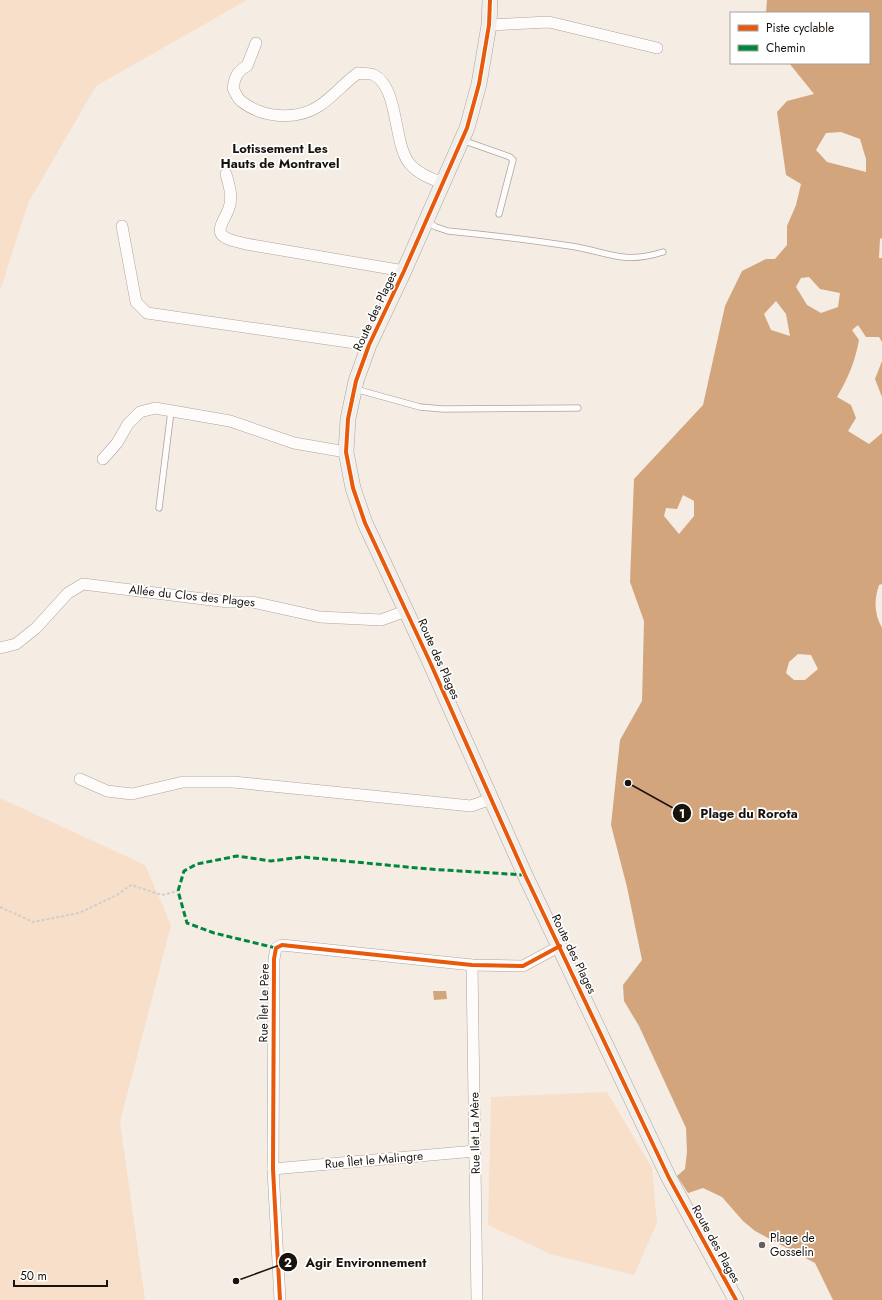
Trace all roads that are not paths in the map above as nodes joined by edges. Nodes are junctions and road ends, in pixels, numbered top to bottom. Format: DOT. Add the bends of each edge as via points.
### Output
graph roads {
  1 [pos="490,0"];
  2 [pos="488,25"];
  3 [pos="256,43"];
  4 [pos="657,48"];
  5 [pos="462,140"];
  6 [pos="226,174"];
  7 [pos="444,183"];
  8 [pos="499,214"];
  9 [pos="426,222"];
  10 [pos="122,226"];
  11 [pos="663,252"];
  12 [pos="404,271"];
  13 [pos="369,345"];
  14 [pos="354,389"];
  15 [pos="578,408"];
  16 [pos="171,411"];
  17 [pos="346,452"];
  18 [pos="103,459"];
  19 [pos="159,508"];
  20 [pos="406,611"];
  21 [pos="0,648"];
  22 [pos="80,779"];
  23 [pos="491,799"];
  24 [pos="560,946"];
  25 [pos="472,965"];
  26 [pos="475,1151"];
  27 [pos="273,1169"];
  28 [pos="280,1300"];
  29 [pos="477,1300"];
  30 [pos="736,1300"];
  1 -- 2 [label="street, Route des Plages"];
  2 -- 4 [label="street" via="549,22"];
  2 -- 5 [label="street, Route des Plages" via="478,84"];
  3 -- 7 [label="street" via="247,66 240,69 236,76 233,88 240,100 271,116 306,113 335,94 345,82 358,73 374,75 388,89 409,163 425,176"];
  5 -- 7 [label="street, Route des Plages"];
  5 -- 8 [label="lane" via="513,160"];
  6 -- 12 [label="street" via="231,197 220,230 226,238 246,244"];
  7 -- 9 [label="street, Route des Plages"];
  9 -- 11 [label="lane" via="448,231 572,246 616,257 638,259"];
  9 -- 12 [label="street, Route des Plages"];
  10 -- 13 [label="street" via="136,302 147,313"];
  12 -- 13 [label="street, Route des Plages"];
  13 -- 14 [label="street, Route des Plages"];
  14 -- 15 [label="lane" via="420,407 443,409"];
  14 -- 17 [label="street, Route des Plages" via="348,419"];
  16 -- 17 [label="street" via="230,421 294,443"];
  16 -- 18 [label="street" via="154,408 140,412 128,424 117,443"];
  16 -- 19 [label="lane"];
  17 -- 20 [label="street, Route des Plages" via="353,488 365,523"];
  20 -- 21 [label="street, Allée du Clos des Plages" via="381,620 320,617 252,602 228,602 83,584 68,593 36,628 16,644"];
  20 -- 23 [label="street, Route des Plages"];
  22 -- 23 [label="street" via="107,791 132,794 183,782 233,782 471,806"];
  23 -- 24 [label="street, Route des Plages"];
  24 -- 25 [label="street, Rue Îlet Le Père" via="523,966"];
  24 -- 30 [label="street, Route des Plages" via="669,1178"];
  25 -- 26 [label="street, Rue Ilet La Mère"];
  25 -- 27 [label="street, Rue Îlet Le Père" via="282,945 276,948"];
  26 -- 27 [label="street, Rue Îlet le Malingre"];
  26 -- 29 [label="street, Rue Ilet La Mère"];
  27 -- 28 [label="street, Rue Îlet Le Père"];
}
